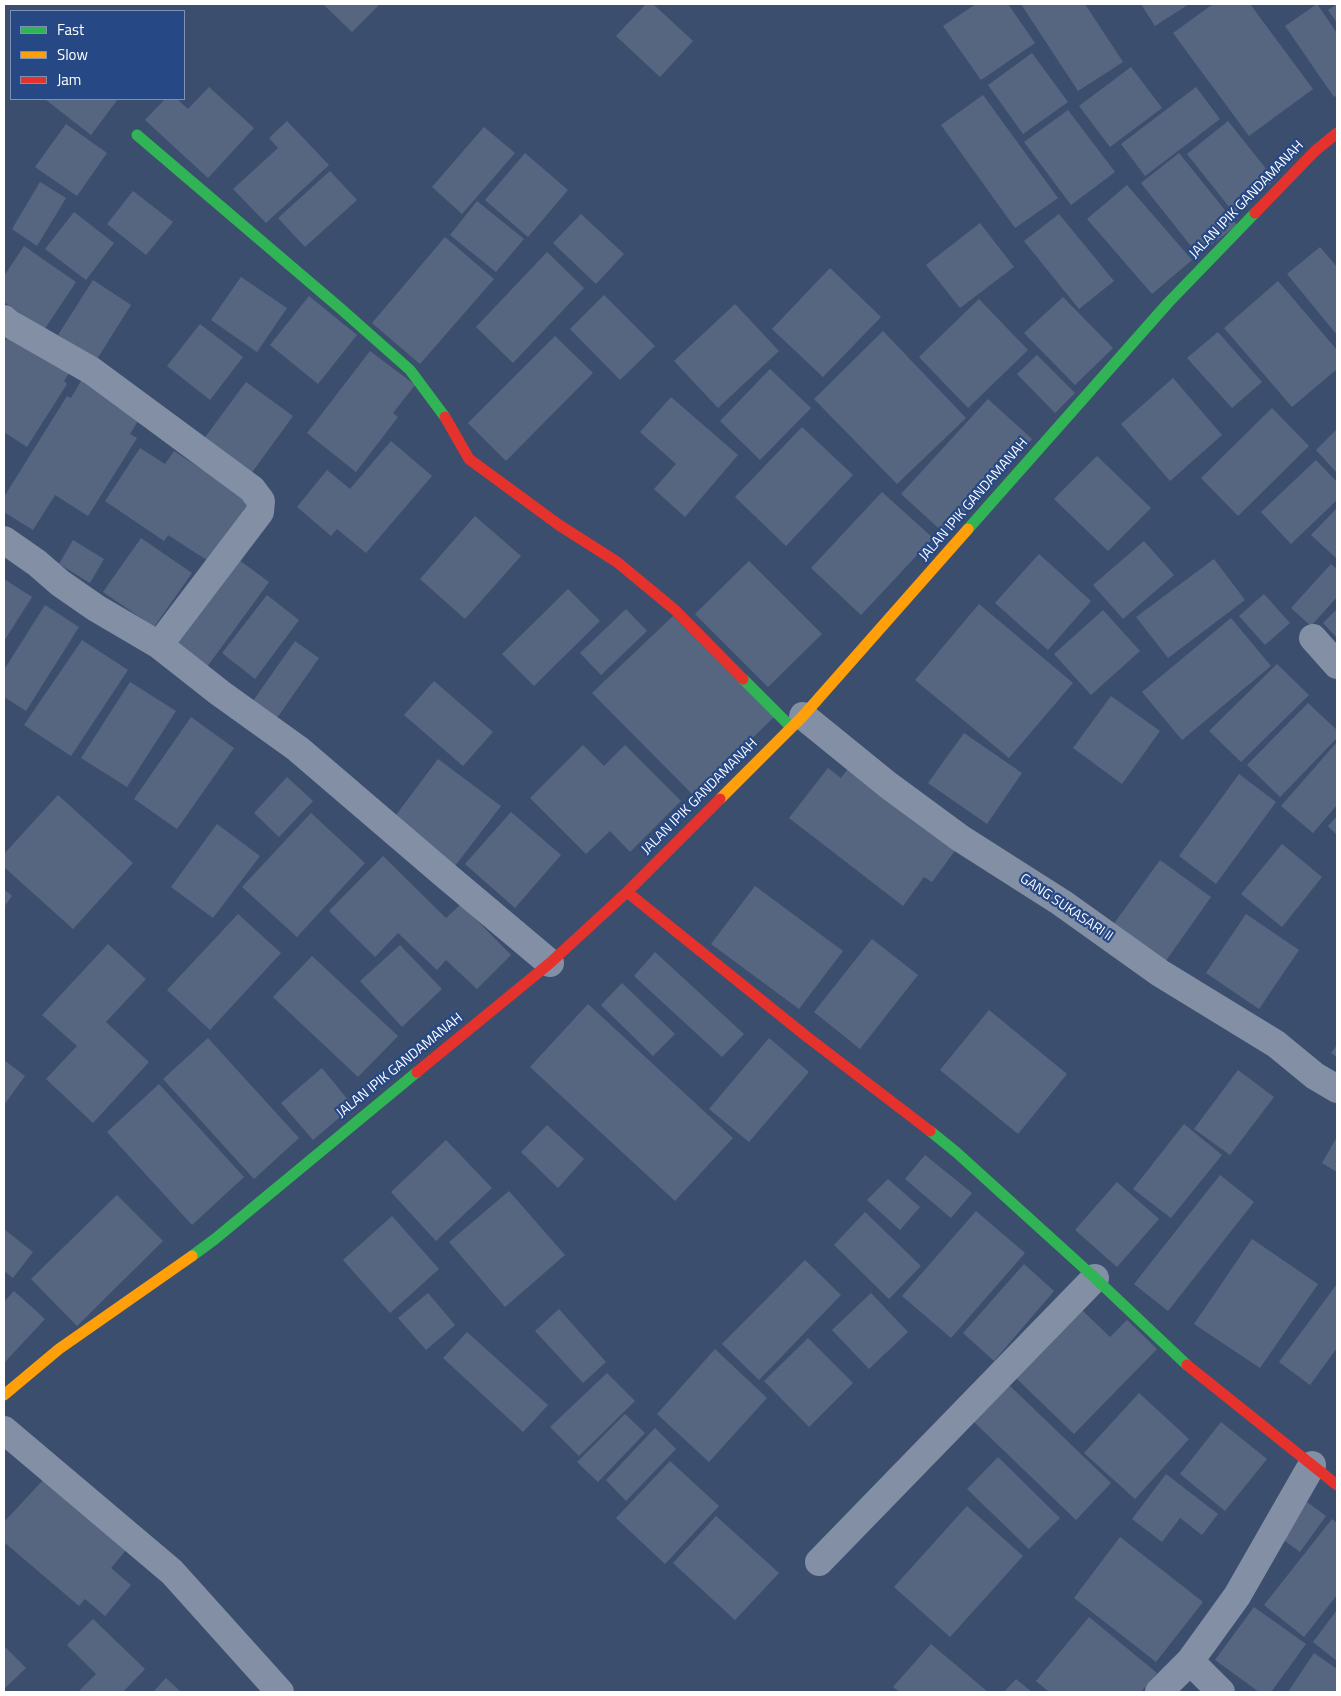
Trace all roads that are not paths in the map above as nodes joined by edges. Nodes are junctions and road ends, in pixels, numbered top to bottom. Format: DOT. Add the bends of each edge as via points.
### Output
graph roads {
  1 [pos="1337,133"];
  2 [pos="137,135"];
  3 [pos="4,320"];
  4 [pos="4,540"];
  5 [pos="1313,638"];
  6 [pos="159,645"];
  7 [pos="1337,665"];
  8 [pos="797,721"];
  9 [pos="627,892"];
  10 [pos="550,963"];
  11 [pos="1337,1089"];
  12 [pos="1095,1278"];
  13 [pos="4,1395"];
  14 [pos="4,1430"];
  15 [pos="1312,1465"];
  16 [pos="1337,1485"];
  17 [pos="819,1562"];
  18 [pos="1190,1661"];
  19 [pos="280,1692"];
  20 [pos="1159,1692"];
  21 [pos="1221,1692"];
  1 -- 8 [label="street, JALAN IPIK GANDAMANAH" via="1315,151 1168,303"];
  2 -- 8 [label="street" via="410,370 470,459 559,525 617,562"];
  3 -- 6 [label="street" via="92,371 252,489 261,500 260,512"];
  4 -- 6 [label="street" via="96,608"];
  5 -- 7 [label="street"];
  6 -- 10 [label="street" via="298,749"];
  8 -- 9 [label="street, JALAN IPIK GANDAMANAH"];
  8 -- 11 [label="street, GANG SUKASARI II" via="960,838 1062,903 1160,973 1276,1044 1315,1076"];
  9 -- 10 [label="street, JALAN IPIK GANDAMANAH"];
  9 -- 12 [label="street" via="956,1152"];
  10 -- 13 [label="street, JALAN IPIK GANDAMANAH" via="215,1239 59,1349"];
  12 -- 15 [label="street" via="1183,1362"];
  12 -- 17 [label="street"];
  14 -- 19 [label="street" via="172,1572"];
  15 -- 16 [label="street"];
  15 -- 18 [label="street" via="1237,1596"];
  18 -- 20 [label="street"];
  18 -- 21 [label="street"];
}
